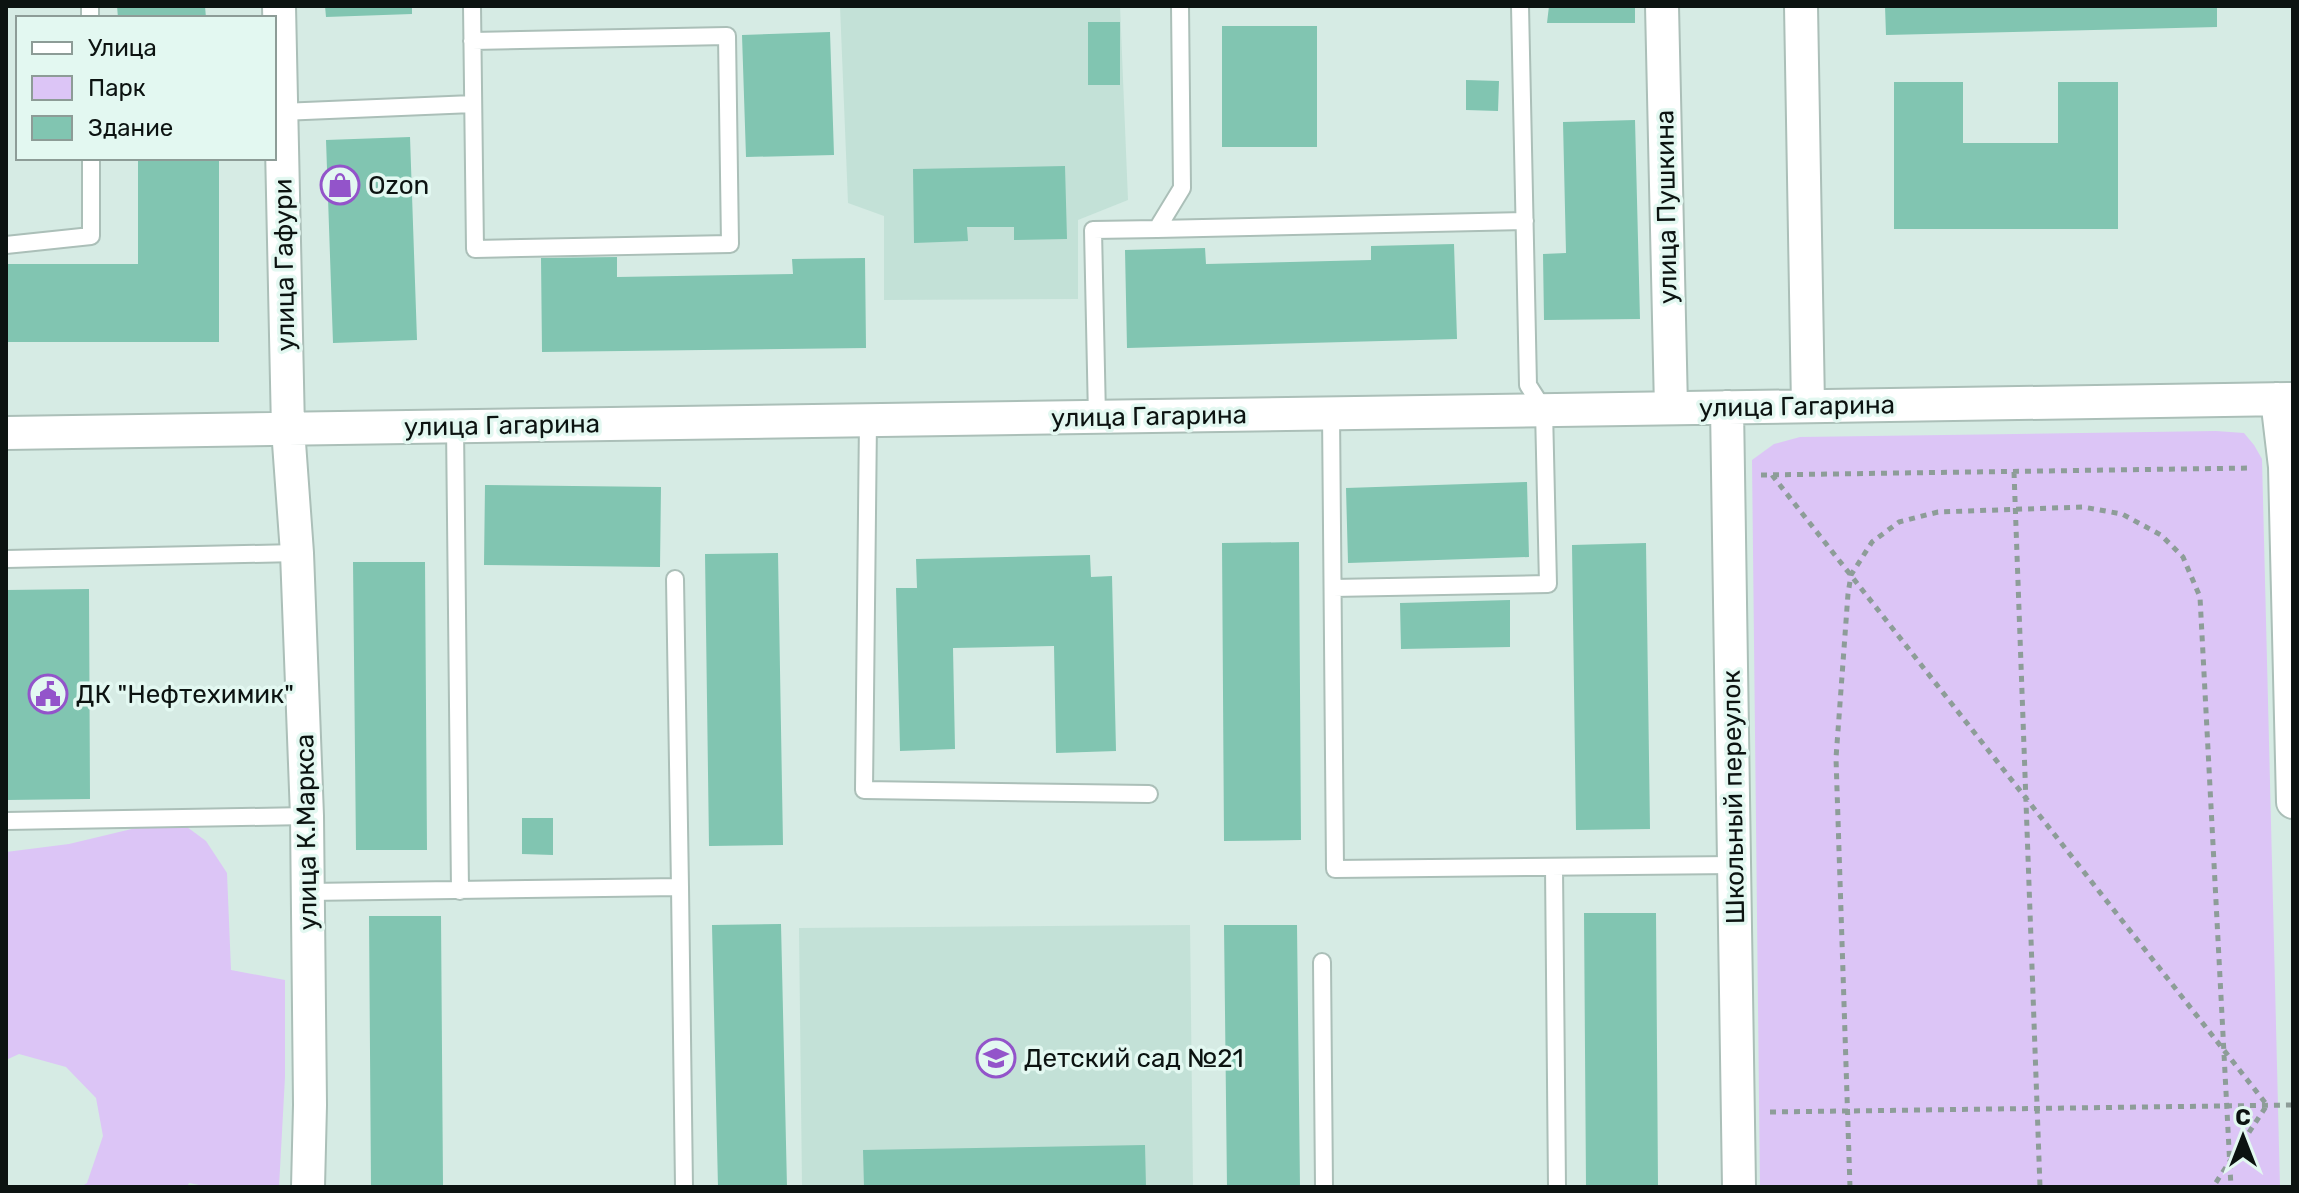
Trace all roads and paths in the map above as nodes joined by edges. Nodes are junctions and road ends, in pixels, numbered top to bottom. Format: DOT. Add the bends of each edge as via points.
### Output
graph roads {
  1 [pos="279,6"];
  2 [pos="472,6"];
  3 [pos="1180,6"];
  4 [pos="1520,6"];
  5 [pos="1662,6"];
  6 [pos="1801,6"];
  7 [pos="472,41"];
  8 [pos="473,104"];
  9 [pos="281,112"];
  10 [pos="91,160"];
  11 [pos="1525,221"];
  12 [pos="1157,229"];
  13 [pos="6,245"];
  14 [pos="2285,399"];
  15 [pos="1808,406"];
  16 [pos="1727,407"];
  17 [pos="1671,408"];
  18 [pos="1544,410"];
  19 [pos="1331,413"];
  20 [pos="1097,417"];
  21 [pos="868,420"];
  22 [pos="455,426"];
  23 [pos="288,429"];
  24 [pos="6,433"];
  25 [pos="2285,467"];
  26 [pos="2014,472"];
  27 [pos="1772,475"];
  28 [pos="1728,476"];
  29 [pos="2015,510"];
  30 [pos="297,553"];
  31 [pos="6,559"];
  32 [pos="1851,575"];
  33 [pos="675,579"];
  34 [pos="1333,588"];
  35 [pos="1149,794"];
  36 [pos="2026,798"];
  37 [pos="2293,802"];
  38 [pos="307,816"];
  39 [pos="6,821"];
  40 [pos="1734,865"];
  41 [pos="1554,867"];
  42 [pos="680,887"];
  43 [pos="460,891"];
  44 [pos="307,892"];
  45 [pos="1322,962"];
  46 [pos="2224,1050"];
  47 [pos="2227,1105"];
  48 [pos="2267,1105"];
  49 [pos="2293,1105"];
  50 [pos="2037,1108"];
  51 [pos="1847,1111"];
  52 [pos="1737,1112"];
  53 [pos="2230,1159"];
  54 [pos="308,1187"];
  55 [pos="684,1187"];
  56 [pos="1324,1187"];
  57 [pos="1557,1187"];
  58 [pos="1739,1187"];
  59 [pos="1850,1187"];
  60 [pos="2040,1187"];
  61 [pos="2213,1187"];
  62 [pos="2231,1187"];
  1 -- 9 [label="street, улица Гафури"];
  2 -- 7 [label="lane"];
  3 -- 12 [label="lane" via="1182,188"];
  4 -- 11 [label="lane"];
  5 -- 17 [label="street, улица Пушкина"];
  6 -- 15 [label="street"];
  7 -- 8 [label="lane"];
  7 -- 8 [label="lane" via="727,36 730,244 475,249"];
  8 -- 9 [label="lane"];
  9 -- 23 [label="street, улица Гафури"];
  10 -- 13 [label="lane" via="91,236"];
  11 -- 12 [label="lane"];
  11 -- 18 [label="lane" via="1528,385"];
  12 -- 20 [label="lane" via="1093,230"];
  14 -- 15 [label="street, улица Гагарина"];
  14 -- 25 [label="street"];
  15 -- 16 [label="street, улица Гагарина"];
  16 -- 17 [label="street, улица Гагарина"];
  16 -- 28 [label="street, Школьный переулок"];
  17 -- 18 [label="street, улица Гагарина"];
  18 -- 19 [label="street, улица Гагарина"];
  18 -- 34 [label="lane" via="1548,584"];
  19 -- 20 [label="street, улица Гагарина"];
  19 -- 34 [label="lane"];
  20 -- 21 [label="street, улица Гагарина"];
  21 -- 22 [label="street, улица Гагарина"];
  21 -- 35 [label="lane" via="864,790"];
  22 -- 23 [label="street, улица Гагарина"];
  22 -- 43 [label="lane"];
  23 -- 24 [label="street, улица Гагарина"];
  23 -- 30 [label="street, улица К.Маркса"];
  25 -- 26 [label="path"];
  25 -- 37 [label="street"];
  26 -- 27 [label="path"];
  26 -- 29 [label="path"];
  27 -- 28 [label="path"];
  27 -- 32 [label="path"];
  28 -- 40 [label="street, Школьный переулок"];
  29 -- 32 [label="path" via="1938,512 1899,522 1872,542"];
  29 -- 36 [label="path"];
  29 -- 46 [label="path" via="2083,507 2122,514 2161,535 2183,557 2200,597"];
  30 -- 31 [label="lane"];
  30 -- 38 [label="street, улица К.Маркса"];
  32 -- 36 [label="path"];
  32 -- 51 [label="path" via="1836,758"];
  33 -- 42 [label="lane"];
  34 -- 41 [label="lane" via="1335,869"];
  36 -- 46 [label="path"];
  36 -- 50 [label="path"];
  38 -- 39 [label="lane"];
  38 -- 44 [label="street, улица К.Маркса"];
  40 -- 41 [label="lane"];
  40 -- 52 [label="street, Школьный переулок"];
  41 -- 57 [label="lane"];
  42 -- 43 [label="lane"];
  42 -- 55 [label="lane"];
  43 -- 44 [label="lane"];
  44 -- 54 [label="street, улица К.Маркса"];
  45 -- 56 [label="lane"];
  46 -- 47 [label="path"];
  46 -- 48 [label="path"];
  47 -- 48 [label="path"];
  47 -- 50 [label="path"];
  47 -- 53 [label="path"];
  48 -- 49 [label="path"];
  48 -- 53 [label="path"];
  50 -- 51 [label="path"];
  50 -- 60 [label="path"];
  51 -- 52 [label="path"];
  51 -- 59 [label="path"];
  52 -- 58 [label="street, Школьный переулок"];
  53 -- 61 [label="path"];
  53 -- 62 [label="path"];
}
